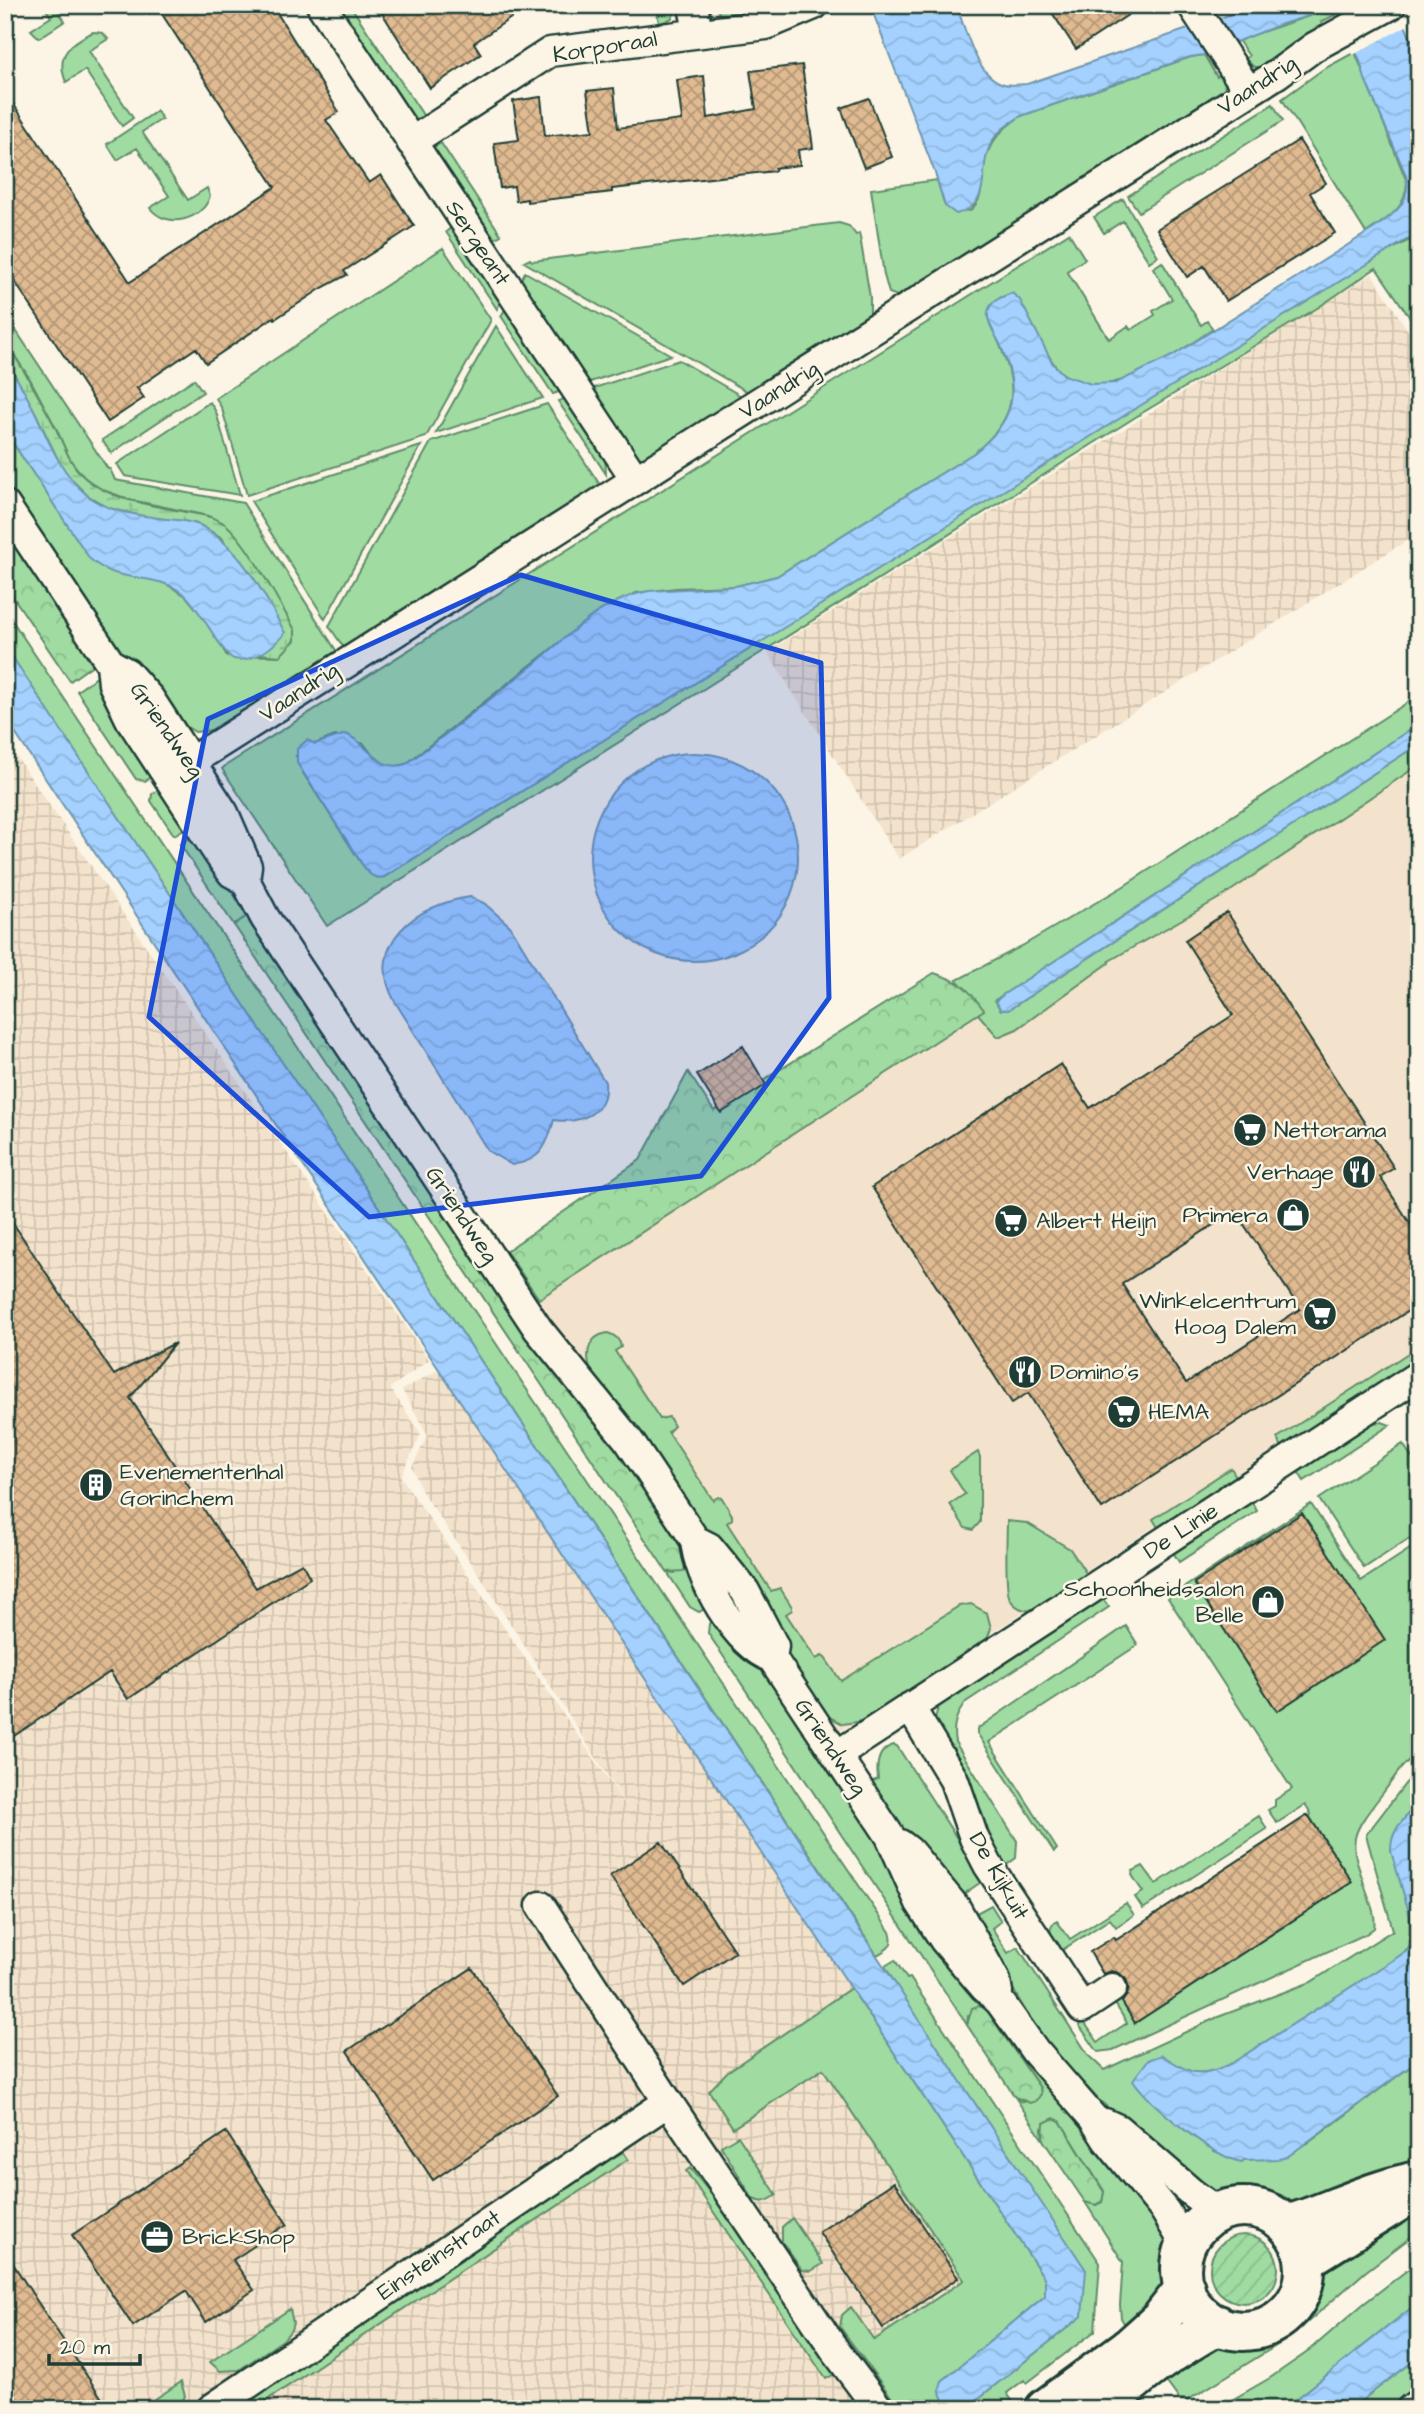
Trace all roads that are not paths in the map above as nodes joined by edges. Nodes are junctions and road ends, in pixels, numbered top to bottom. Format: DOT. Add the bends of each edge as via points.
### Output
graph roads {
  1 [pos="321,5"];
  2 [pos="693,5"];
  3 [pos="814,5"];
  4 [pos="1391,5"];
  5 [pos="1193,7"];
  6 [pos="698,33"];
  7 [pos="1242,80"];
  8 [pos="411,142"];
  9 [pos="636,480"];
  10 [pos="5,505"];
  11 [pos="111,664"];
  12 [pos="191,761"];
  13 [pos="168,776"];
  14 [pos="245,880"];
  15 [pos="1419,1375"];
  16 [pos="910,1707"];
  17 [pos="837,1755"];
  18 [pos="541,1906"];
  19 [pos="1112,1987"];
  20 [pos="668,2102"];
  21 [pos="1093,2118"];
  22 [pos="1419,2181"];
  23 [pos="1419,2186"];
  24 [pos="1218,2212"];
  25 [pos="1288,2225"];
  26 [pos="1186,2246"];
  27 [pos="1305,2260"];
  28 [pos="1185,2288"];
  29 [pos="1219,2325"];
  30 [pos="1419,2403"];
  31 [pos="211,2409"];
  32 [pos="879,2409"];
  33 [pos="1045,2409"];
  34 [pos="1104,2409"];
  35 [pos="1411,2409"];
  1 -- 8 [label="street, Sergeant"];
  2 -- 6 [label="street"];
  3 -- 6 [label="street, Korporaal" via="766,25"];
  4 -- 7 [label="street, Vaandrig"];
  5 -- 7 [label="street"];
  6 -- 8 [label="street, Korporaal" via="550,52"];
  7 -- 9 [label="street, Vaandrig"];
  8 -- 9 [label="street, Sergeant"];
  9 -- 12 [label="street, Vaandrig"];
  10 -- 11 [label="street, Griendweg"];
  11 -- 12 [label="street, Griendweg" via="127,673 150,699"];
  11 -- 13 [label="street, Griendweg" via="113,684 130,719"];
  12 -- 13 [label="street, Vaandrig"];
  12 -- 14 [label="street, Griendweg" via="241,848 247,866"];
  13 -- 14 [label="street, Griendweg" via="232,873"];
  14 -- 17 [label="street, Griendweg" via="265,918 538,1329 629,1441 695,1540 696,1558 720,1606 759,1653 772,1658"];
  15 -- 16 [label="street, De Linie"];
  16 -- 17 [label="street, De Linie"];
  16 -- 19 [label="street, De Kijkuit" via="954,1780 988,1865 1082,2008"];
  17 -- 21 [label="street, Griendweg" via="890,1836 932,1923"];
  18 -- 20 [label="street"];
  20 -- 31 [label="street, Einsteinstraat"];
  20 -- 32 [label="street"];
  21 -- 24 [label="street, Griendweg" via="1118,2129"];
  21 -- 26 [label="street, Griendweg" via="1165,2211"];
  22 -- 25 [label="main road" via="1390,2186"];
  23 -- 27 [label="main road" via="1387,2211"];
  24 -- 25 [label="main road" via="1255,2208"];
  24 -- 26 [label="main road" via="1199,2226"];
  25 -- 27 [label="main road"];
  26 -- 28 [label="main road"];
  27 -- 29 [label="main road" via="1299,2295 1276,2321 1242,2330"];
  28 -- 29 [label="main road" via="1198,2310"];
  28 -- 33 [label="main road" via="1160,2320 1131,2346"];
  29 -- 34 [label="main road" via="1131,2383"];
  30 -- 35 [label="street"];
}
